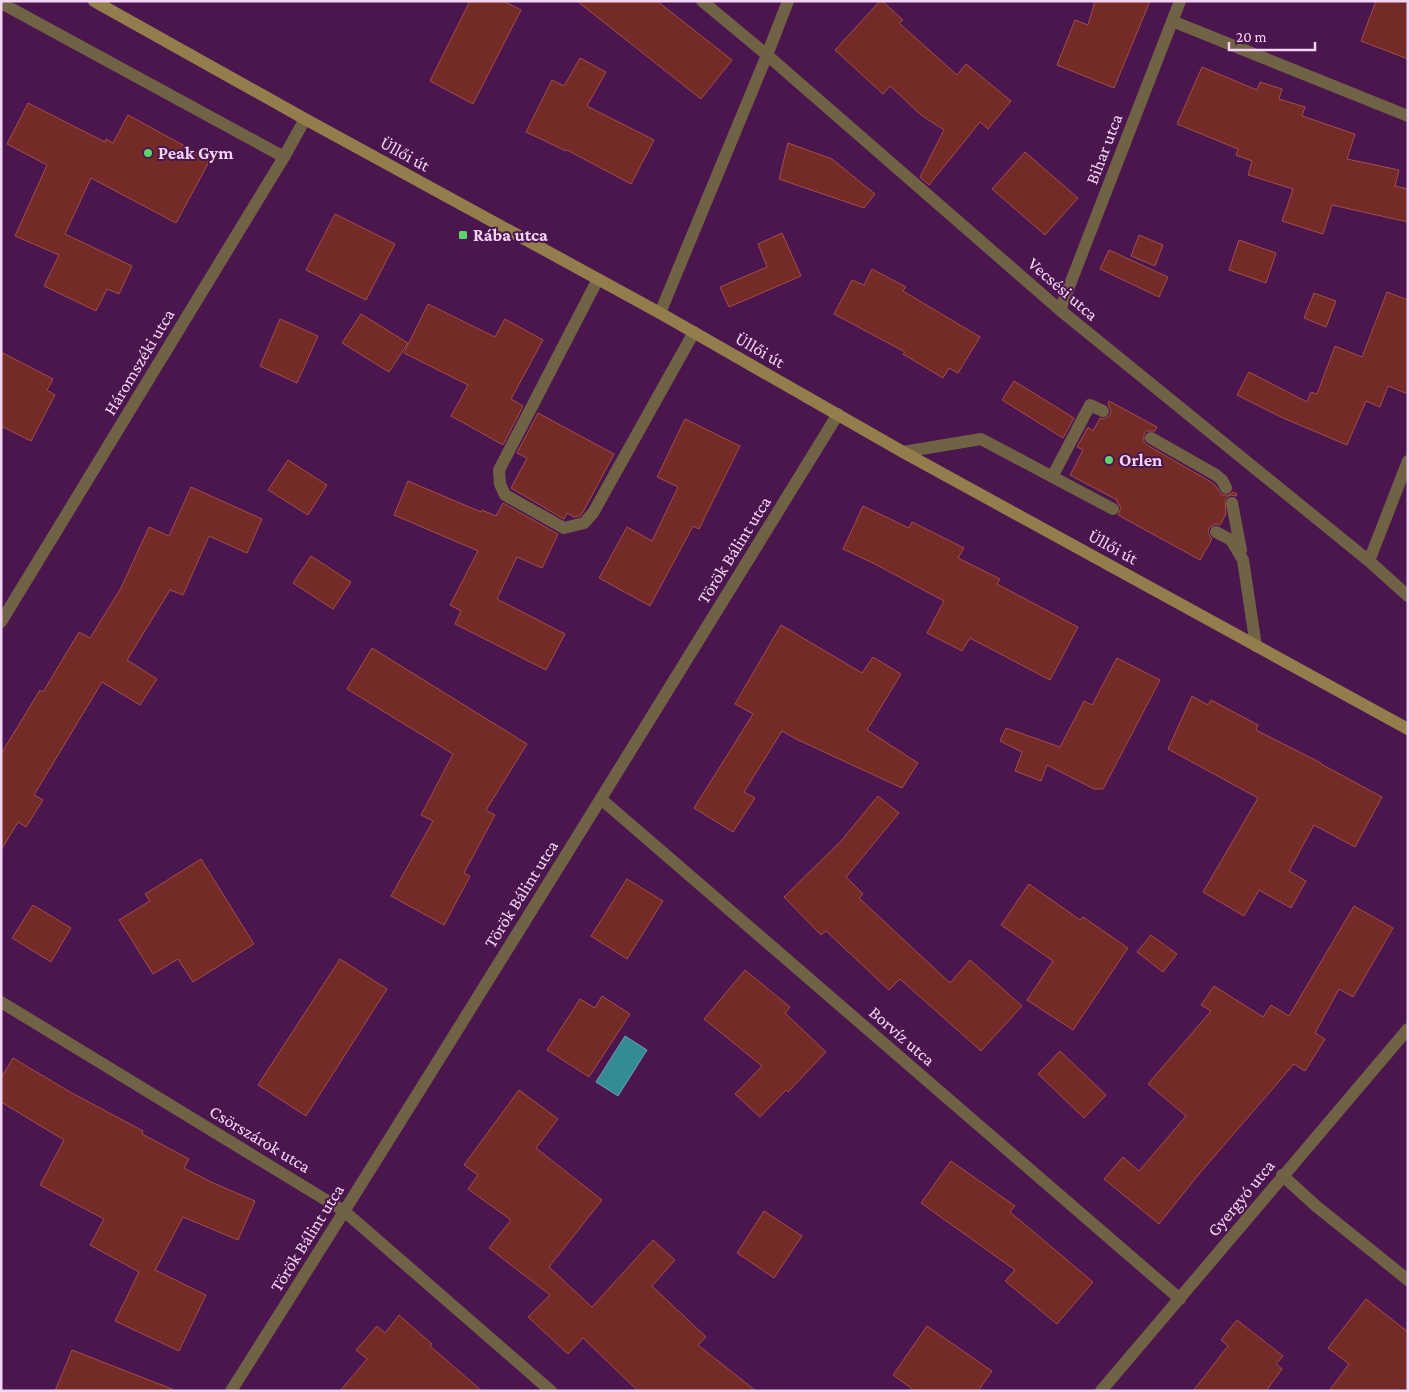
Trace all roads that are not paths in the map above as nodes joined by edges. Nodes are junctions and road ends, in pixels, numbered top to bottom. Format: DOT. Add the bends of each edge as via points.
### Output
graph roads {
  1 [pos="94,1"];
  2 [pos="702,1"];
  3 [pos="788,1"];
  4 [pos="1180,1"];
  5 [pos="1,3"];
  6 [pos="1172,21"];
  7 [pos="768,55"];
  8 [pos="1408,116"];
  9 [pos="305,119"];
  10 [pos="284,157"];
  11 [pos="598,279"];
  12 [pos="1060,310"];
  13 [pos="660,313"];
  14 [pos="694,332"];
  15 [pos="1103,411"];
  16 [pos="838,414"];
  17 [pos="1151,438"];
  18 [pos="903,452"];
  19 [pos="1408,460"];
  20 [pos="1405,475"];
  21 [pos="1052,476"];
  22 [pos="1226,488"];
  23 [pos="1232,503"];
  24 [pos="1113,509"];
  25 [pos="1216,532"];
  26 [pos="1243,560"];
  27 [pos="1369,561"];
  28 [pos="1408,596"];
  29 [pos="1,622"];
  30 [pos="1256,646"];
  31 [pos="1408,729"];
  32 [pos="601,799"];
  33 [pos="1,1002"];
  34 [pos="1408,1029"];
  35 [pos="1282,1176"];
  36 [pos="344,1211"];
  37 [pos="1408,1280"];
  38 [pos="1180,1299"];
  39 [pos="231,1391"];
  40 [pos="551,1391"];
  41 [pos="1101,1391"];
  1 -- 9 [label="main road, Üllői út"];
  2 -- 7 [label="street, Vecsési utca"];
  3 -- 7 [label="street"];
  4 -- 6 [label="street, Bihar utca"];
  5 -- 10 [label="street"];
  6 -- 8 [label="street"];
  6 -- 12 [label="street, Bihar utca"];
  7 -- 12 [label="street, Vecsési utca"];
  7 -- 13 [label="street"];
  9 -- 10 [label="street, Háromszéki utca"];
  9 -- 11 [label="main road, Üllői út"];
  10 -- 29 [label="street, Háromszéki utca"];
  11 -- 13 [label="main road, Üllői út"];
  11 -- 14 [label="street" via="499,470 505,495 564,528 584,523 593,513"];
  12 -- 27 [label="street, Vecsési utca"];
  13 -- 14 [label="main road, Üllői út"];
  14 -- 16 [label="main road, Üllői út"];
  15 -- 21 [label="street" via="1090,405"];
  16 -- 18 [label="main road, Üllői út"];
  16 -- 32 [label="street, Török Bálint utca"];
  17 -- 22 [label="street" via="1216,475"];
  18 -- 21 [label="street" via="981,439"];
  18 -- 30 [label="main road, Üllői út"];
  19 -- 20 [label="street"];
  20 -- 27 [label="street"];
  21 -- 24 [label="street"];
  23 -- 26 [label="street"];
  25 -- 26 [label="street" via="1231,540"];
  26 -- 30 [label="street"];
  27 -- 28 [label="street, Vecsési utca"];
  30 -- 31 [label="main road, Üllői út"];
  32 -- 36 [label="street, Török Bálint utca"];
  32 -- 38 [label="street, Borvíz utca"];
  33 -- 36 [label="street, Csörszárok utca"];
  34 -- 35 [label="street, Gyergyó utca"];
  35 -- 37 [label="street"];
  35 -- 38 [label="street, Gyergyó utca"];
  36 -- 39 [label="street, Török Bálint utca"];
  36 -- 40 [label="street, Csörszárok utca"];
  38 -- 41 [label="street, Gyergyó utca"];
}
